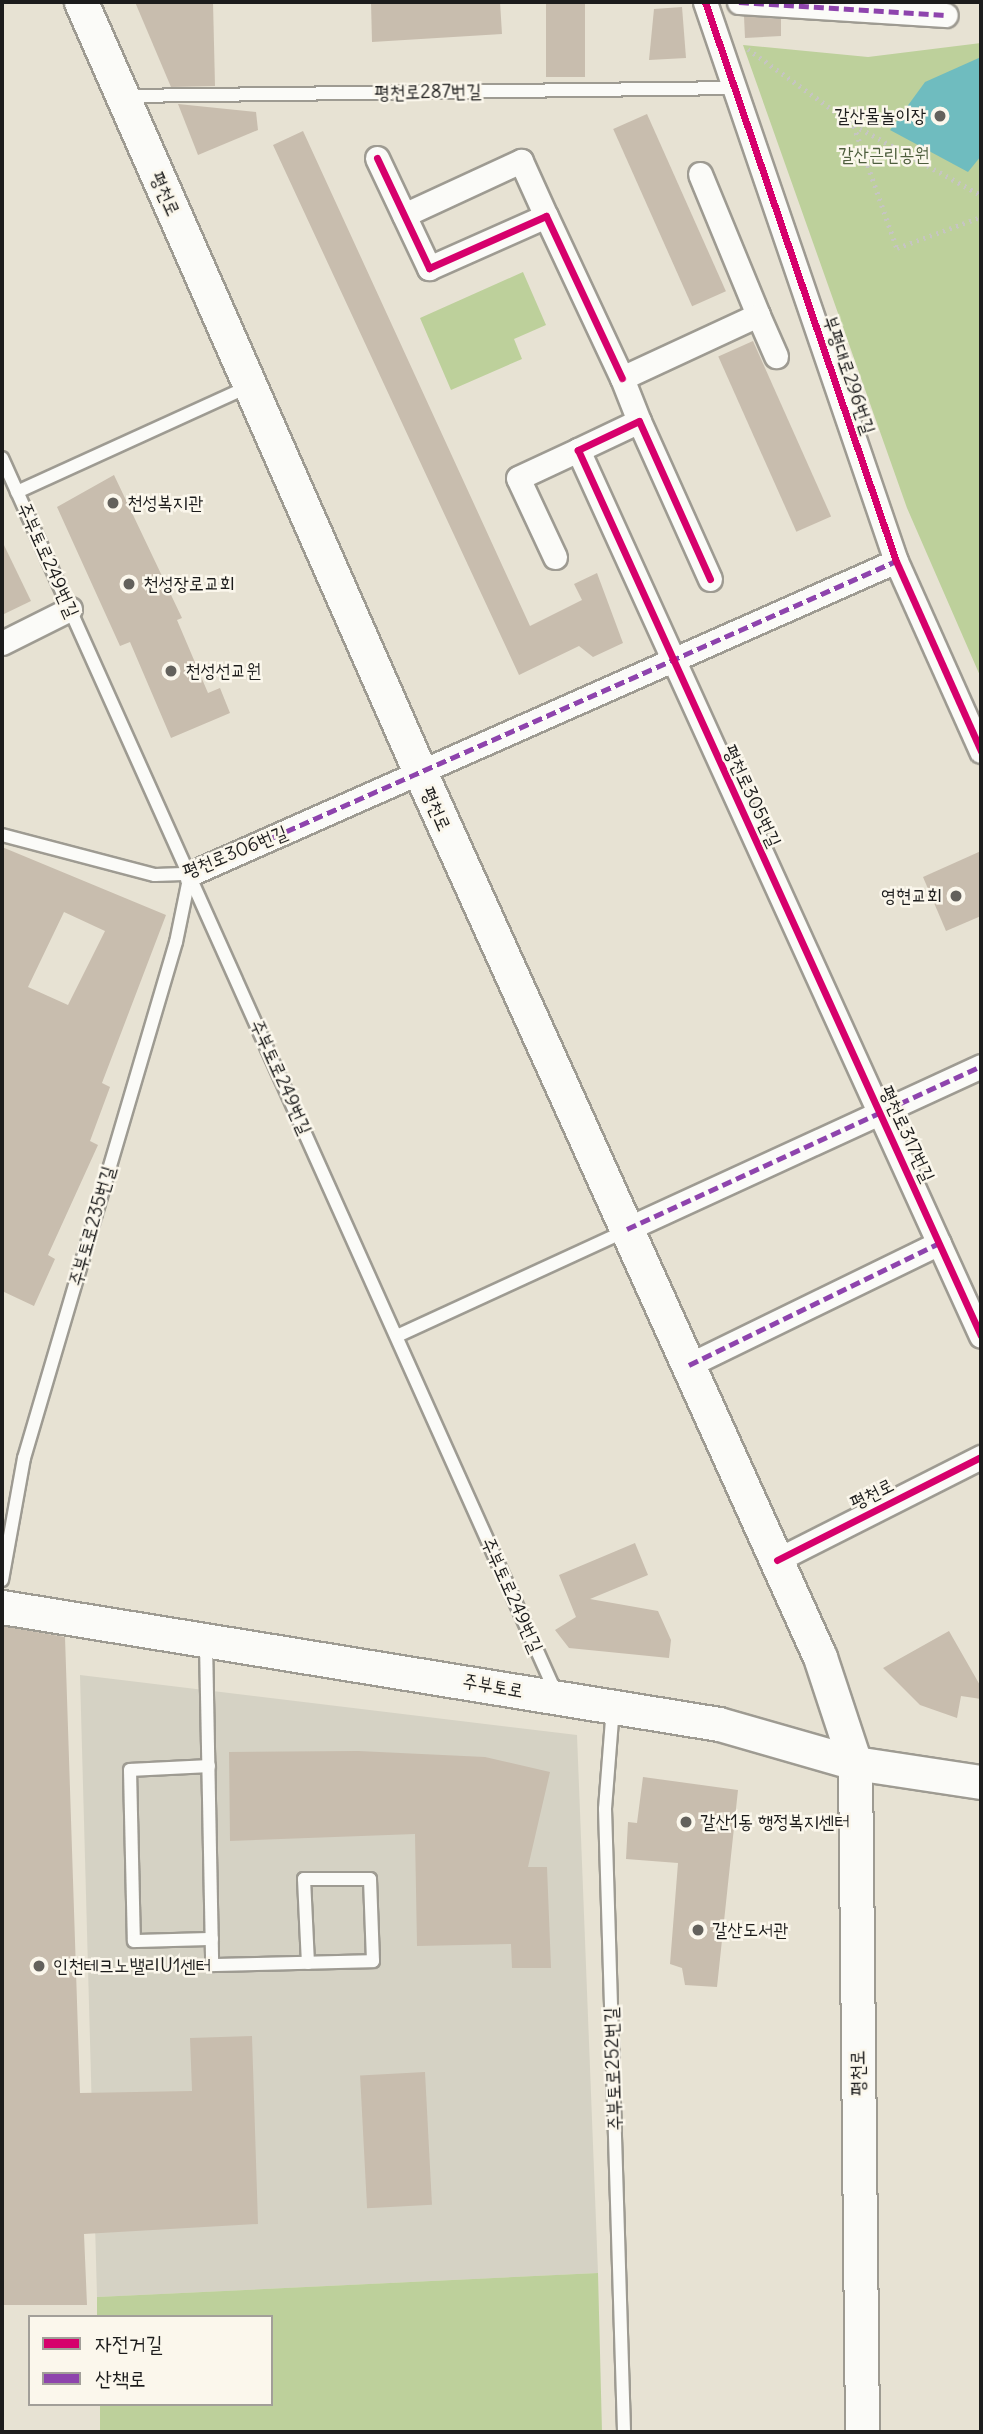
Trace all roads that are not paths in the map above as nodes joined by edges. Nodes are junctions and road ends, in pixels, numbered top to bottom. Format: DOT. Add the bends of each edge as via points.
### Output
graph roads {
  1 [pos="81,2"];
  2 [pos="705,2"];
  3 [pos="739,2"];
  4 [pos="946,15"];
  5 [pos="734,88"];
  6 [pos="122,96"];
  7 [pos="377,158"];
  8 [pos="700,174"];
  9 [pos="404,215"];
  10 [pos="546,216"];
  11 [pos="758,315"];
  12 [pos="776,356"];
  13 [pos="622,378"];
  14 [pos="250,386"];
  15 [pos="639,421"];
  16 [pos="578,450"];
  17 [pos="2,458"];
  18 [pos="18,492"];
  19 [pos="555,557"];
  20 [pos="896,561"];
  21 [pos="710,579"];
  22 [pos="70,609"];
  23 [pos="2,643"];
  24 [pos="672,662"];
  25 [pos="981,751"];
  26 [pos="420,772"];
  27 [pos="2,835"];
  28 [pos="190,874"];
  29 [pos="804,944"];
  30 [pos="981,1066"];
  31 [pos="880,1113"];
  32 [pos="627,1230"];
  33 [pos="939,1242"];
  34 [pos="397,1336"];
  35 [pos="981,1336"];
  36 [pos="689,1365"];
  37 [pos="981,1457"];
  38 [pos="776,1560"];
  39 [pos="2,1580"];
  40 [pos="2,1608"];
  41 [pos="206,1639"];
  42 [pos="558,1697"];
  43 [pos="613,1706"];
  44 [pos="855,1763"];
  45 [pos="209,1766"];
  46 [pos="981,1782"];
  47 [pos="212,1939"];
  48 [pos="308,1963"];
  49 [pos="624,2432"];
  50 [pos="862,2432"];
  1 -- 6 [label="main road, 평천로"];
  2 -- 5 [label="street, 부평대로296번길"];
  3 -- 4 [label="street"];
  5 -- 6 [label="lane, 평천로287번길"];
  5 -- 20 [label="street, 부평대로296번길"];
  6 -- 14 [label="main road, 평천로"];
  7 -- 9 [label="street"];
  8 -- 11 [label="street"];
  9 -- 10 [label="street" via="429,268"];
  9 -- 10 [label="street" via="521,161"];
  10 -- 13 [label="street"];
  11 -- 12 [label="street"];
  11 -- 13 [label="street"];
  13 -- 15 [label="street"];
  14 -- 18 [label="lane"];
  14 -- 26 [label="main road, 평천로"];
  15 -- 16 [label="street"];
  15 -- 21 [label="street"];
  16 -- 19 [label="street" via="518,478"];
  16 -- 24 [label="street, 평천로305번길"];
  17 -- 18 [label="lane, 주부토로249번길"];
  18 -- 22 [label="lane, 주부토로249번길"];
  20 -- 24 [label="street"];
  20 -- 25 [label="street, 부평대로296번길"];
  22 -- 23 [label="street"];
  22 -- 28 [label="lane, 주부토로249번길"];
  24 -- 26 [label="street"];
  24 -- 29 [label="street, 평천로305번길"];
  26 -- 28 [label="street, 평천로306번길"];
  26 -- 32 [label="main road, 평천로"];
  27 -- 28 [label="lane, 평천로306번길" via="155,875"];
  28 -- 34 [label="lane, 주부토로249번길"];
  28 -- 39 [label="lane, 주부토로235번길" via="176,942 24,1458"];
  29 -- 31 [label="street, 평천로317번길"];
  30 -- 31 [label="street, 평천로317번길"];
  31 -- 32 [label="street, 평천로317번길"];
  31 -- 33 [label="street, 평천로317번길"];
  32 -- 34 [label="lane"];
  32 -- 36 [label="main road, 평천로"];
  33 -- 35 [label="street, 평천로317번길"];
  33 -- 36 [label="street"];
  34 -- 42 [label="lane, 주부토로249번길"];
  36 -- 38 [label="main road, 평천로"];
  37 -- 38 [label="street, 평천로"];
  38 -- 44 [label="main road, 평천로" via="820,1657"];
  40 -- 41 [label="main road, 주부토로"];
  41 -- 42 [label="main road, 주부토로"];
  41 -- 45 [label="lane"];
  42 -- 43 [label="main road, 주부토로"];
  43 -- 44 [label="main road, 주부토로" via="719,1724"];
  43 -- 49 [label="lane, 주부토로252번길" via="605,1809"];
  44 -- 46 [label="main road, 주부토로"];
  44 -- 50 [label="main road, 평천로"];
  45 -- 47 [label="lane"];
  45 -- 47 [label="lane" via="130,1770 130,1783 134,1941"];
  47 -- 48 [label="lane" via="212,1965"];
  48 -- 48 [label="lane" via="373,1961 370,1879 304,1879"];
}
